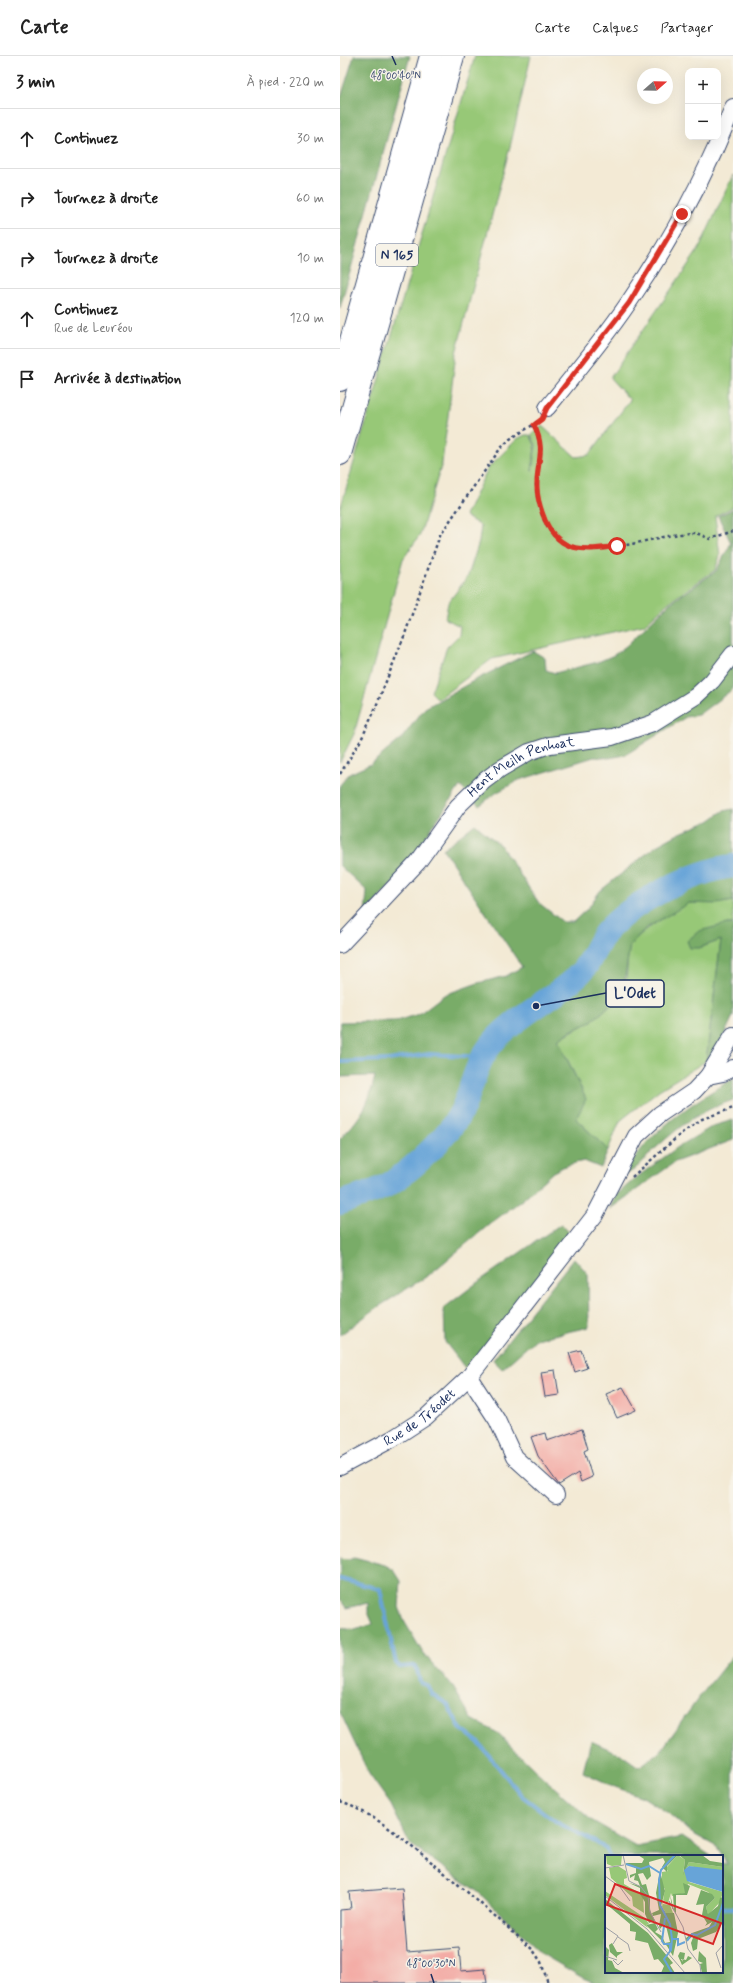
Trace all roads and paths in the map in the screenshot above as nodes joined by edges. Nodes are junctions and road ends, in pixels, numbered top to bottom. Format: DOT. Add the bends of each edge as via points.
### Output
graph roads {
  1 [pos="431,56"];
  2 [pos="453,56"];
  3 [pos="733,106"];
  4 [pos="340,380"];
  5 [pos="547,408"];
  6 [pos="534,425"];
  7 [pos="340,454"];
  8 [pos="733,531"];
  9 [pos="733,654"];
  10 [pos="340,774"];
  11 [pos="344,941"];
  12 [pos="733,1035"];
  13 [pos="733,1068"];
  14 [pos="708,1076"];
  15 [pos="733,1108"];
  16 [pos="629,1179"];
  17 [pos="469,1377"];
  18 [pos="340,1467"];
  19 [pos="556,1495"];
  20 [pos="340,1802"];
  21 [pos="548,1983"];
  1 -- 4 [label="highway, N 165"];
  2 -- 7 [label="highway, N 165"];
  3 -- 5 [label="street" via="711,158 657,258 609,330"];
  5 -- 6 [label="path" via="542,419"];
  6 -- 8 [label="path" via="539,435 542,454 537,488 542,512 552,533 566,545 580,549 596,549 695,533 710,539"];
  6 -- 10 [label="path" via="510,439 496,453 440,535 373,714 361,740"];
  9 -- 11 [label="street, Hent Meilh Penhoat" via="712,681 696,696 664,717 612,737 550,745 529,752 500,769 458,806 444,822 418,862"];
  12 -- 14 [label="street, Rue de Tréodet"];
  13 -- 14 [label="street"];
  14 -- 17 [label="street, Rue de Tréodet" via="694,1091 651,1121 636,1136 595,1214"];
  15 -- 16 [label="path" via="702,1119 684,1131"];
  17 -- 18 [label="street, Rue de Tréodet" via="426,1417 392,1440"];
  17 -- 19 [label="street" via="497,1420 514,1457"];
  20 -- 21 [label="path" via="356,1808 400,1836 466,1890 533,1950"];
}
